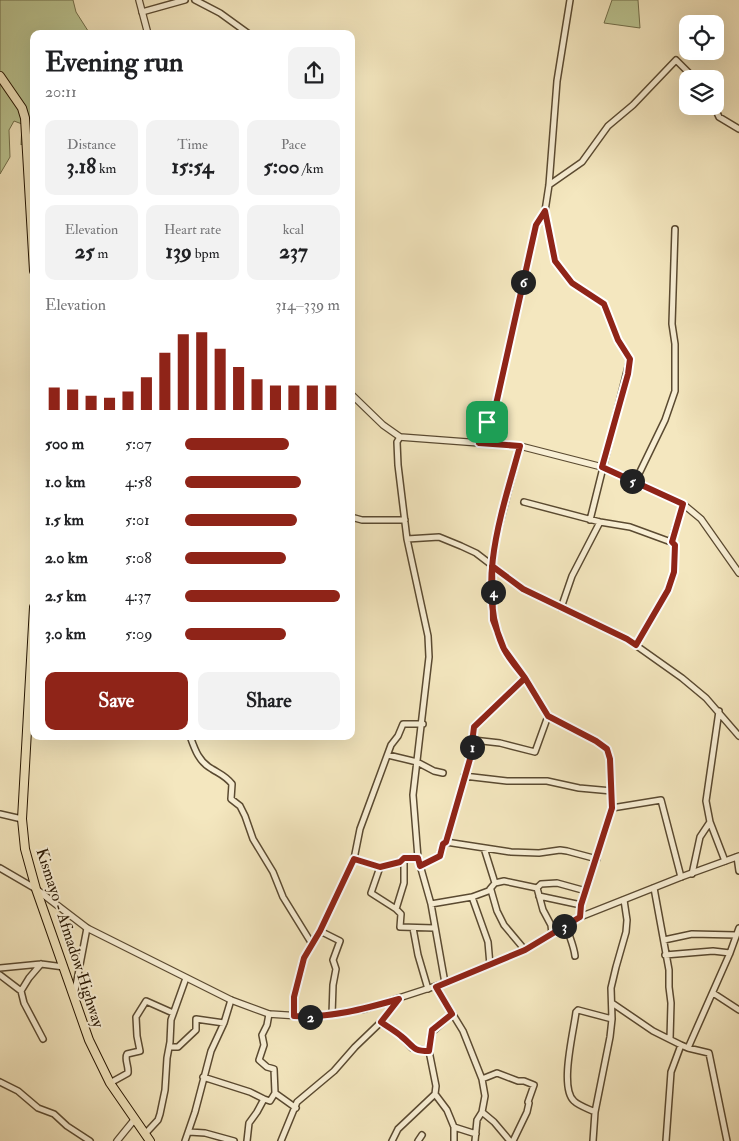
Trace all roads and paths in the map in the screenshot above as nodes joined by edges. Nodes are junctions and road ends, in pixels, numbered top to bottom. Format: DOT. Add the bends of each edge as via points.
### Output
graph roads {
  1 [pos="138,0"];
  2 [pos="185,0"];
  3 [pos="195,0"];
  4 [pos="570,0"];
  5 [pos="142,12"];
  6 [pos="147,30"];
  7 [pos="243,30"];
  8 [pos="686,70"];
  9 [pos="0,76"];
  10 [pos="719,115"];
  11 [pos="739,129"];
  12 [pos="549,185"];
  13 [pos="30,203"];
  14 [pos="545,211"];
  15 [pos="676,229"];
  16 [pos="355,398"];
  17 [pos="400,437"];
  18 [pos="479,443"];
  19 [pos="520,446"];
  20 [pos="602,467"];
  21 [pos="635,482"];
  22 [pos="524,502"];
  23 [pos="683,504"];
  24 [pos="355,518"];
  25 [pos="405,520"];
  26 [pos="590,520"];
  27 [pos="600,522"];
  28 [pos="407,539"];
  29 [pos="672,542"];
  30 [pos="492,566"];
  31 [pos="739,573"];
  32 [pos="561,608"];
  33 [pos="636,645"];
  34 [pos="30,678"];
  35 [pos="525,678"];
  36 [pos="719,711"];
  37 [pos="548,716"];
  38 [pos="423,724"];
  39 [pos="739,736"];
  40 [pos="192,740"];
  41 [pos="474,740"];
  42 [pos="388,755"];
  43 [pos="417,762"];
  44 [pos="443,772"];
  45 [pos="464,776"];
  46 [pos="612,791"];
  47 [pos="612,808"];
  48 [pos="0,814"];
  49 [pos="22,819"];
  50 [pos="710,822"];
  51 [pos="446,842"];
  52 [pos="484,848"];
  53 [pos="738,857"];
  54 [pos="404,858"];
  55 [pos="418,858"];
  56 [pos="354,859"];
  57 [pos="597,859"];
  58 [pos="725,861"];
  59 [pos="420,866"];
  60 [pos="380,867"];
  61 [pos="0,868"];
  62 [pos="739,871"];
  63 [pos="692,874"];
  64 [pos="681,877"];
  65 [pos="495,883"];
  66 [pos="537,888"];
  67 [pos="654,888"];
  68 [pos="36,890"];
  69 [pos="491,890"];
  70 [pos="586,890"];
  71 [pos="539,896"];
  72 [pos="472,897"];
  73 [pos="624,900"];
  74 [pos="431,904"];
  75 [pos="581,905"];
  76 [pos="396,909"];
  77 [pos="580,917"];
  78 [pos="566,925"];
  79 [pos="87,928"];
  80 [pos="413,928"];
  81 [pos="434,928"];
  82 [pos="739,928"];
  83 [pos="320,931"];
  84 [pos="552,934"];
  85 [pos="736,935"];
  86 [pos="664,940"];
  87 [pos="312,944"];
  88 [pos="525,950"];
  89 [pos="730,953"];
  90 [pos="665,955"];
  91 [pos="575,956"];
  92 [pos="41,964"];
  93 [pos="490,965"];
  94 [pos="64,967"];
  95 [pos="0,968"];
  96 [pos="0,975"];
  97 [pos="186,978"];
  98 [pos="445,983"];
  99 [pos="436,987"];
  100 [pos="428,989"];
  101 [pos="21,991"];
  102 [pos="713,992"];
  103 [pos="74,997"];
  104 [pos="399,999"];
  105 [pos="231,1000"];
  106 [pos="612,1003"];
  107 [pos="739,1010"];
  108 [pos="173,1013"];
  109 [pos="269,1014"];
  110 [pos="452,1014"];
  111 [pos="332,1015"];
  112 [pos="294,1016"];
  113 [pos="612,1019"];
  114 [pos="381,1022"];
  115 [pos="224,1023"];
  116 [pos="43,1039"];
  117 [pos="670,1039"];
  118 [pos="681,1045"];
  119 [pos="170,1047"];
  120 [pos="688,1048"];
  121 [pos="429,1051"];
  122 [pos="203,1077"];
  123 [pos="482,1079"];
  124 [pos="0,1082"];
  125 [pos="110,1083"];
  126 [pos="275,1093"];
  127 [pos="435,1094"];
  128 [pos="264,1099"];
  129 [pos="296,1108"];
  130 [pos="482,1112"];
  131 [pos="595,1112"];
  132 [pos="134,1120"];
  133 [pos="454,1127"];
  134 [pos="189,1132"];
  135 [pos="476,1134"];
  136 [pos="422,1135"];
  137 [pos="148,1138"];
  138 [pos="90,1141"];
  139 [pos="117,1141"];
  140 [pos="185,1141"];
  141 [pos="234,1141"];
  142 [pos="247,1141"];
  143 [pos="281,1141"];
  144 [pos="392,1141"];
  145 [pos="418,1141"];
  146 [pos="454,1141"];
  147 [pos="475,1141"];
  148 [pos="511,1141"];
  149 [pos="593,1141"];
  150 [pos="666,1141"];
  151 [pos="727,1141"];
  1 -- 5 [label="street"];
  2 -- 5 [label="street"];
  3 -- 7 [label="street"];
  4 -- 12 [label="street" via="557,81"];
  5 -- 6 [label="street"];
  8 -- 12 [label="street" via="676,60 608,126 582,162"];
  9 -- 13 [label="main road" via="22,108 25,118"];
  10 -- 11 [label="street"];
  12 -- 14 [label="street"];
  14 -- 18 [label="street" via="536,225 495,409"];
  14 -- 20 [label="street" via="555,261 572,283 604,304 618,340 630,359"];
  15 -- 21 [label="street" via="672,324 675,391 665,420"];
  16 -- 17 [label="street"];
  17 -- 18 [label="street"];
  17 -- 25 [label="street" via="397,442 398,465"];
  18 -- 19 [label="street"];
  19 -- 20 [label="street"];
  19 -- 30 [label="street"];
  20 -- 21 [label="street"];
  20 -- 26 [label="street"];
  21 -- 23 [label="street"];
  22 -- 26 [label="street"];
  23 -- 29 [label="street"];
  23 -- 31 [label="street" via="700,519"];
  24 -- 25 [label="street"];
  25 -- 28 [label="street"];
  26 -- 27 [label="street"];
  27 -- 29 [label="street"];
  27 -- 32 [label="street" via="572,576"];
  28 -- 30 [label="street" via="439,537 476,553"];
  28 -- 38 [label="street" via="428,636"];
  29 -- 33 [label="street" via="675,545 674,572 668,590"];
  30 -- 32 [label="street" via="523,589"];
  30 -- 35 [label="street" via="493,620 504,649"];
  32 -- 33 [label="street"];
  33 -- 36 [label="street" via="682,678"];
  34 -- 49 [label="main road, Kismayo - Afmadow Highway"];
  35 -- 37 [label="street"];
  35 -- 41 [label="street" via="474,727"];
  36 -- 39 [label="street"];
  36 -- 50 [label="street" via="706,801"];
  37 -- 41 [label="street" via="534,752"];
  37 -- 46 [label="street" via="607,749"];
  38 -- 42 [label="street" via="403,724"];
  38 -- 43 [label="street"];
  40 -- 87 [label="street" via="198,756 232,784 231,799 240,806 253,840"];
  41 -- 45 [label="street"];
  42 -- 43 [label="street"];
  42 -- 56 [label="street" via="360,829"];
  43 -- 44 [label="street"];
  43 -- 55 [label="street" via="413,795"];
  45 -- 46 [label="street" via="547,781"];
  45 -- 51 [label="street"];
  46 -- 47 [label="street"];
  47 -- 57 [label="street"];
  47 -- 64 [label="street" via="660,800"];
  48 -- 49 [label="street"];
  49 -- 68 [label="main road, Kismayo - Afmadow Highway" via="25,849"];
  50 -- 58 [label="street"];
  50 -- 63 [label="street" via="700,837"];
  51 -- 52 [label="street"];
  51 -- 59 [label="street" via="440,856"];
  52 -- 57 [label="street" via="539,853 560,850"];
  52 -- 65 [label="street"];
  53 -- 58 [label="street"];
  53 -- 62 [label="street"];
  54 -- 55 [label="street"];
  54 -- 60 [label="street"];
  54 -- 76 [label="street" via="404,883"];
  55 -- 59 [label="street"];
  56 -- 60 [label="street"];
  56 -- 83 [label="street"];
  57 -- 70 [label="street"];
  58 -- 63 [label="street"];
  59 -- 74 [label="street"];
  60 -- 76 [label="street" via="371,893"];
  61 -- 68 [label="street"];
  63 -- 64 [label="street"];
  64 -- 67 [label="street"];
  65 -- 66 [label="street" via="504,881"];
  65 -- 69 [label="street"];
  66 -- 70 [label="street" via="541,884 558,883"];
  66 -- 71 [label="street"];
  67 -- 73 [label="street"];
  67 -- 86 [label="street"];
  68 -- 79 [label="street"];
  68 -- 94 [label="main road, Kismayo - Afmadow Highway"];
  69 -- 72 [label="street"];
  69 -- 88 [label="street" via="504,925"];
  70 -- 75 [label="street"];
  71 -- 75 [label="street"];
  71 -- 84 [label="street"];
  72 -- 74 [label="street"];
  72 -- 93 [label="street" via="488,942"];
  73 -- 77 [label="street"];
  73 -- 106 [label="street" via="626,932 614,975"];
  74 -- 81 [label="street"];
  75 -- 77 [label="street"];
  76 -- 80 [label="street" via="401,912 400,927"];
  77 -- 78 [label="street"];
  78 -- 84 [label="street"];
  78 -- 91 [label="street"];
  79 -- 97 [label="street"];
  79 -- 103 [label="street"];
  80 -- 81 [label="street"];
  80 -- 100 [label="street"];
  81 -- 98 [label="street"];
  82 -- 85 [label="street"];
  83 -- 87 [label="street"];
  83 -- 111 [label="street" via="340,941 333,960 336,970"];
  84 -- 88 [label="street"];
  85 -- 86 [label="street" via="692,934"];
  85 -- 89 [label="street"];
  86 -- 90 [label="street"];
  87 -- 112 [label="street" via="298,978"];
  88 -- 93 [label="street"];
  89 -- 90 [label="street" via="713,951"];
  89 -- 102 [label="street"];
  90 -- 117 [label="street" via="671,1003"];
  92 -- 94 [label="street"];
  92 -- 95 [label="street"];
  92 -- 101 [label="street"];
  93 -- 98 [label="street"];
  94 -- 103 [label="main road, Kismayo - Afmadow Highway"];
  96 -- 101 [label="street"];
  97 -- 105 [label="street"];
  97 -- 108 [label="street"];
  98 -- 99 [label="street"];
  99 -- 100 [label="street"];
  99 -- 110 [label="street"];
  100 -- 104 [label="street"];
  101 -- 116 [label="street"];
  102 -- 107 [label="street"];
  102 -- 120 [label="street"];
  103 -- 125 [label="main road, Kismayo - Afmadow Highway" via="89,1040"];
  104 -- 111 [label="street"];
  104 -- 114 [label="street"];
  105 -- 109 [label="street"];
  105 -- 115 [label="street"];
  106 -- 113 [label="street"];
  106 -- 117 [label="street"];
  108 -- 119 [label="street"];
  108 -- 125 [label="street" via="146,1001 136,1016 140,1051 127,1054 128,1072"];
  109 -- 112 [label="street"];
  109 -- 126 [label="street" via="259,1060 274,1069"];
  110 -- 121 [label="street" via="432,1030"];
  110 -- 123 [label="street" via="463,1031"];
  111 -- 112 [label="street"];
  113 -- 131 [label="street"];
  113 -- 131 [label="street" via="576,1012 567,1066 570,1095 574,1102"];
  114 -- 121 [label="street" via="412,1048"];
  114 -- 129 [label="street" via="331,1074 300,1099"];
  115 -- 119 [label="street" via="196,1019 196,1030 178,1047"];
  115 -- 122 [label="street"];
  117 -- 118 [label="street"];
  118 -- 120 [label="street"];
  118 -- 150 [label="street" via="671,1072"];
  119 -- 137 [label="street" via="160,1114"];
  120 -- 151 [label="street" via="704,1050 712,1057"];
  121 -- 127 [label="street"];
  122 -- 128 [label="street"];
  122 -- 134 [label="street"];
  123 -- 130 [label="street" via="485,1096"];
  123 -- 148 [label="street" via="497,1073 534,1084 528,1112"];
  124 -- 138 [label="street" via="38,1108 54,1114"];
  125 -- 132 [label="main road, Kismayo - Afmadow Highway"];
  126 -- 128 [label="street" via="270,1101"];
  126 -- 129 [label="street"];
  127 -- 133 [label="street"];
  127 -- 144 [label="street" via="398,1129"];
  128 -- 142 [label="street" via="249,1122"];
  129 -- 143 [label="street"];
  130 -- 135 [label="street" via="477,1120"];
  130 -- 148 [label="street"];
  131 -- 149 [label="street"];
  132 -- 137 [label="main road, Kismayo - Afmadow Highway"];
  132 -- 139 [label="street"];
  133 -- 135 [label="street"];
  133 -- 146 [label="street"];
  134 -- 140 [label="street"];
  134 -- 141 [label="street" via="205,1132"];
  135 -- 147 [label="street"];
  136 -- 145 [label="street"];
}
